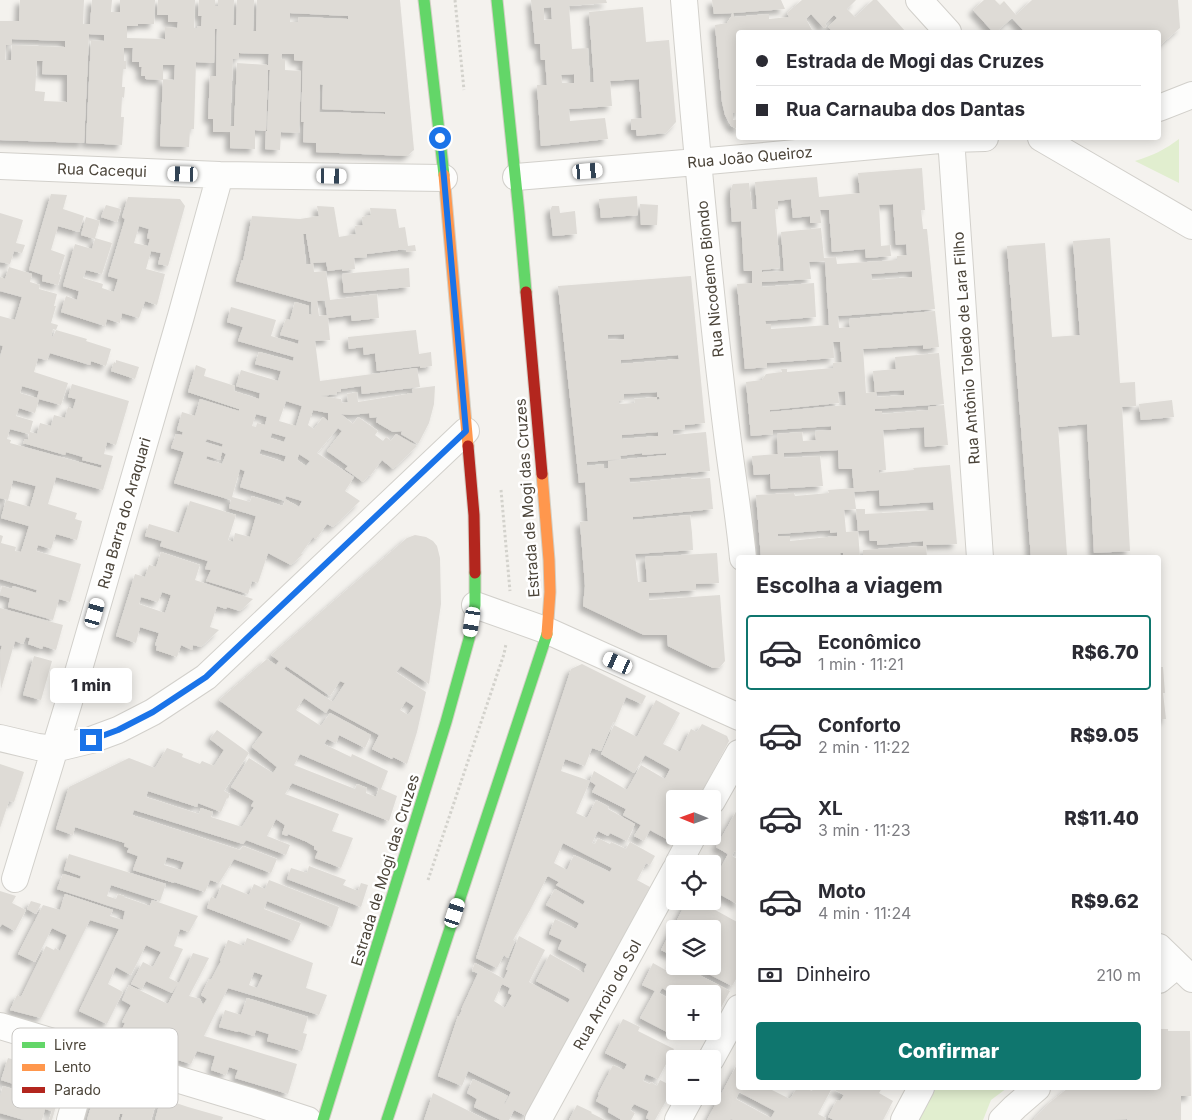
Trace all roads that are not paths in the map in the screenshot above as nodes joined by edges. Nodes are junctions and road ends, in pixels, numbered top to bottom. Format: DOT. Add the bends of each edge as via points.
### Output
graph roads {
  1 [pos="424,0"];
  2 [pos="497,0"];
  3 [pos="684,0"];
  4 [pos="919,0"];
  5 [pos="946,30"];
  6 [pos="1192,95"];
  7 [pos="1161,107"];
  8 [pos="930,140"];
  9 [pos="951,140"];
  10 [pos="1044,140"];
  11 [pos="697,162"];
  12 [pos="0,166"];
  13 [pos="220,175"];
  14 [pos="516,177"];
  15 [pos="444,178"];
  16 [pos="1192,226"];
  17 [pos="466,431"];
  18 [pos="743,555"];
  19 [pos="980,555"];
  20 [pos="475,605"];
  21 [pos="548,632"];
  22 [pos="736,716"];
  23 [pos="0,738"];
  24 [pos="54,749"];
  25 [pos="736,758"];
  26 [pos="718,790"];
  27 [pos="15,879"];
  28 [pos="666,886"];
  29 [pos="736,1013"];
  30 [pos="0,1026"];
  31 [pos="12,1030"];
  32 [pos="716,1050"];
  33 [pos="178,1080"];
  34 [pos="920,1090"];
  35 [pos="1035,1090"];
  36 [pos="686,1105"];
  37 [pos="308,1120"];
  38 [pos="323,1120"];
  39 [pos="387,1120"];
  40 [pos="538,1120"];
  41 [pos="678,1120"];
  42 [pos="904,1120"];
  43 [pos="1002,1120"];
  1 -- 15 [label="main road, Estrada de Mogi das Cruzes"];
  2 -- 14 [label="main road, Estrada de Mogi das Cruzes"];
  3 -- 11 [label="street, Rua Nicodemo Biondo"];
  4 -- 5 [label="street"];
  6 -- 7 [label="street"];
  8 -- 11 [label="street, Rua João Queiroz"];
  9 -- 19 [label="street, Rua Antônio Toledo de Lara Filho"];
  10 -- 16 [label="street"];
  11 -- 14 [label="street, Rua João Queiroz"];
  11 -- 18 [label="street, Rua Nicodemo Biondo"];
  12 -- 13 [label="street, Rua Cacequi"];
  13 -- 15 [label="street, Rua Cacequi"];
  13 -- 24 [label="street, Rua Barra do Araquari"];
  14 -- 21 [label="main road, Estrada de Mogi das Cruzes" via="549,560"];
  15 -- 17 [label="main road, Estrada de Mogi das Cruzes"];
  17 -- 20 [label="main road, Estrada de Mogi das Cruzes" via="474,515"];
  17 -- 24 [label="street" via="206,677 153,712 118,730"];
  20 -- 21 [label="street"];
  20 -- 38 [label="main road, Estrada de Mogi das Cruzes" via="446,722"];
  21 -- 22 [label="street"];
  21 -- 39 [label="main road, Estrada de Mogi das Cruzes"];
  23 -- 24 [label="street"];
  24 -- 27 [label="street, Rua Barra do Araquari"];
  25 -- 26 [label="street"];
  28 -- 40 [label="street, Rua Arroio do Sol"];
  29 -- 32 [label="street"];
  30 -- 31 [label="street"];
  33 -- 37 [label="street"];
  34 -- 42 [label="street"];
  35 -- 43 [label="street"];
  36 -- 41 [label="street"];
}
